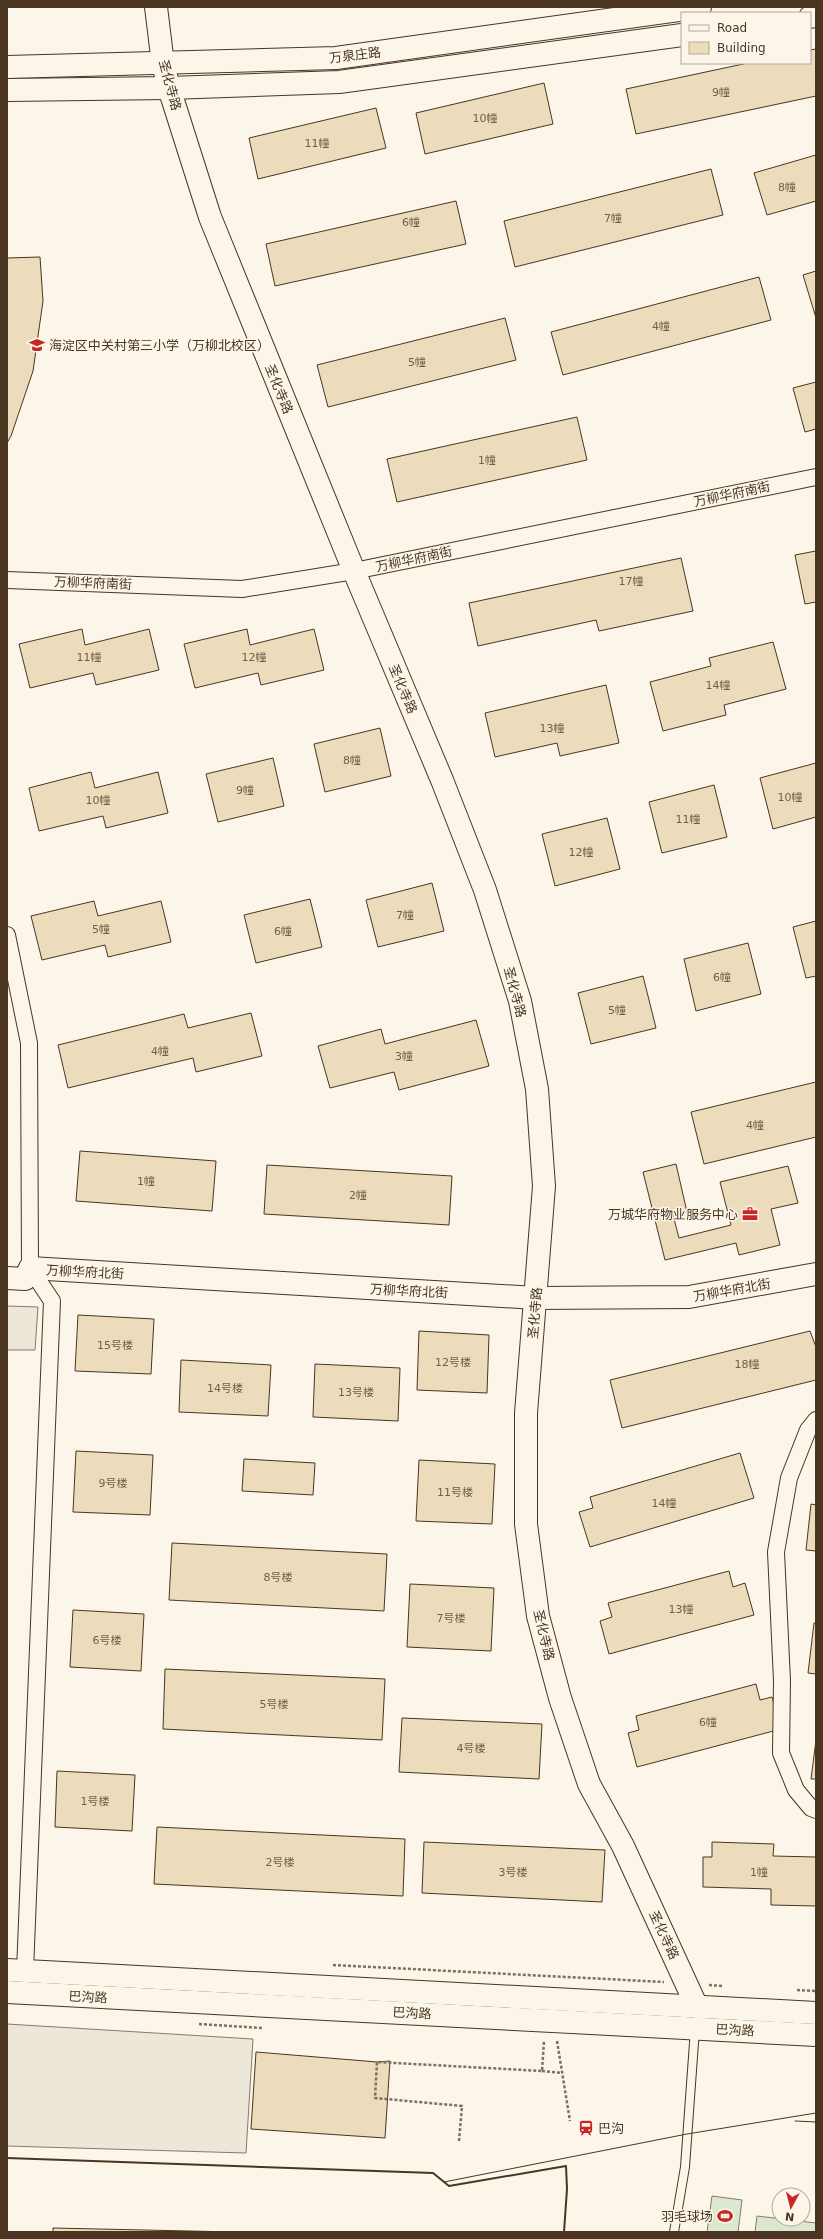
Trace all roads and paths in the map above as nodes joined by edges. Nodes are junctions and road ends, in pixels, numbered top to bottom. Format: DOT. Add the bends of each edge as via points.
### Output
graph roads {
  1 [pos="156,7"];
  2 [pos="700,7"];
  3 [pos="681,35"];
  4 [pos="163,64"];
  5 [pos="7,67"];
  6 [pos="169,88"];
  7 [pos="7,90"];
  8 [pos="816,477"];
  9 [pos="354,571"];
  10 [pos="7,580"];
  11 [pos="7,588"];
  12 [pos="7,935"];
  13 [pos="30,1268"];
  14 [pos="816,1274"];
  15 [pos="7,1278"];
  16 [pos="536,1298"];
  17 [pos="816,1420"];
  18 [pos="816,1810"];
  19 [pos="16,1971"];
  20 [pos="7,1992"];
  21 [pos="816,2013"];
  22 [pos="696,2017"];
  23 [pos="816,2035"];
  24 [pos="544,2041"];
  25 [pos="557,2041"];
  26 [pos="542,2071"];
  27 [pos="562,2073"];
  28 [pos="570,2121"];
  29 [pos="459,2141"];
  30 [pos="674,2232"];
  1 -- 4 [label="street, 圣化寺路"];
  2 -- 4 [label="street, 万泉庄路" via="336,58"];
  3 -- 6 [label="street, 万泉庄路" via="339,82"];
  4 -- 5 [label="street, 万泉庄路"];
  4 -- 6 [label="street, 圣化寺路"];
  6 -- 7 [label="street, 万泉庄路"];
  6 -- 9 [label="street, 圣化寺路" via="210,218"];
  8 -- 9 [label="street, 万柳华府南街"];
  9 -- 10 [label="street, 万柳华府南街" via="242,589"];
  9 -- 16 [label="street, 圣化寺路" via="442,780 485,890 520,1002 537,1089 544,1186"];
  10 -- 11 [label="street"];
  12 -- 13 [label="street" via="29,1043"];
  13 -- 15 [label="street, 万柳华府北街" via="25,1279"];
  13 -- 16 [label="street, 万柳华府北街"];
  13 -- 19 [label="street" via="52,1301"];
  14 -- 16 [label="street, 万柳华府北街" via="689,1297"];
  16 -- 22 [label="street, 圣化寺路" via="526,1421 526,1524 538,1616 560,1698 589,1784 623,1846"];
  17 -- 18 [label="street" via="808,1430 789,1478 776,1552 782,1681 781,1753 796,1790 811,1808"];
  19 -- 22 [label="street, 巴沟路"];
  20 -- 22 [label="street, 巴沟路"];
  21 -- 22 [label="street, 巴沟路"];
  22 -- 23 [label="street, 巴沟路"];
  22 -- 30 [label="lane" via="685,2167"];
  24 -- 26 [label="path"];
  25 -- 27 [label="path"];
  26 -- 27 [label="path"];
  26 -- 29 [label="path" via="377,2062 375,2098 462,2106"];
  27 -- 28 [label="path"];
}
